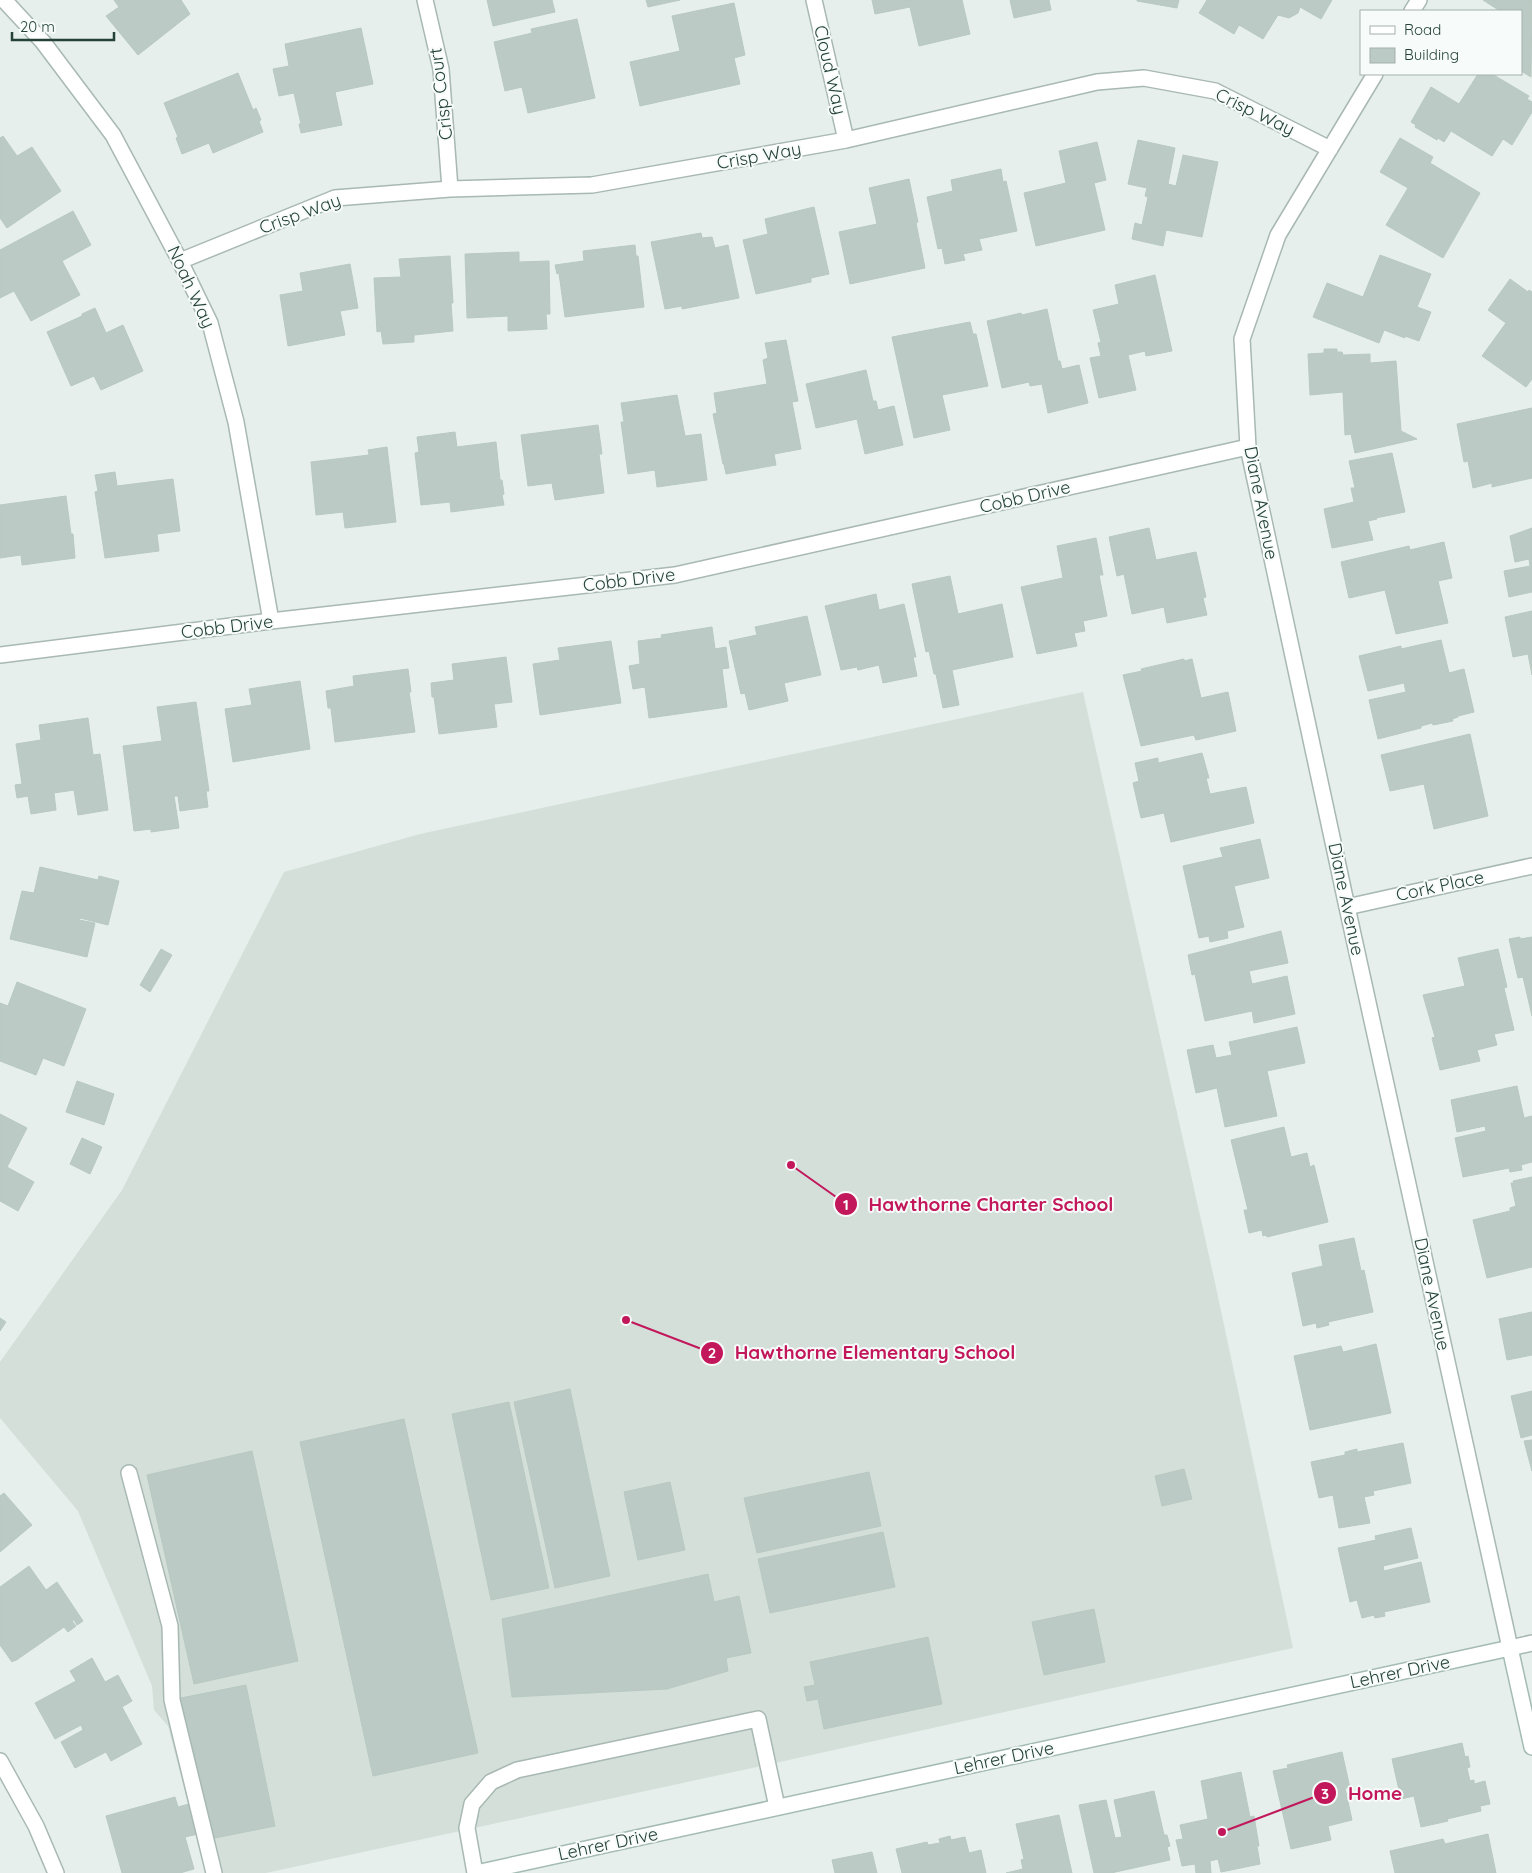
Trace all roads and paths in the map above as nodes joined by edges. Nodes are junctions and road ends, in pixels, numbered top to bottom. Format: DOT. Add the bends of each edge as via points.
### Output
graph roads {
  1 [pos="4,0"];
  2 [pos="425,0"];
  3 [pos="814,0"];
  4 [pos="1374,75"];
  5 [pos="846,140"];
  6 [pos="1330,149"];
  7 [pos="450,189"];
  8 [pos="180,260"];
  9 [pos="1248,447"];
  10 [pos="271,621"];
  11 [pos="0,655"];
  12 [pos="1532,866"];
  13 [pos="1347,907"];
  14 [pos="128,1473"];
  15 [pos="1532,1643"];
  16 [pos="1510,1648"];
  17 [pos="1532,1747"];
  18 [pos="0,1761"];
  19 [pos="777,1807"];
  20 [pos="56,1873"];
  21 [pos="214,1873"];
  22 [pos="475,1873"];
  1 -- 8 [label="street, Noah Way" via="43,42 113,135"];
  2 -- 7 [label="street, Crisp Court" via="441,68"];
  3 -- 5 [label="street, Cloud Way"];
  4 -- 6 [label="street, Diane Avenue"];
  5 -- 6 [label="street, Crisp Way" via="1096,82 1144,78 1215,91"];
  5 -- 7 [label="street, Crisp Way" via="592,185"];
  6 -- 9 [label="street, Diane Avenue" via="1278,235 1242,339"];
  7 -- 8 [label="street, Crisp Way" via="335,198"];
  8 -- 10 [label="street, Noah Way" via="210,323 236,422"];
  9 -- 10 [label="street, Cobb Drive" via="675,575"];
  9 -- 13 [label="street, Diane Avenue"];
  10 -- 11 [label="street, Cobb Drive"];
  12 -- 13 [label="street, Cork Place"];
  13 -- 16 [label="street, Diane Avenue"];
  14 -- 21 [label="street" via="170,1626 172,1700"];
  15 -- 16 [label="street, Lehrer Drive"];
  16 -- 17 [label="street, Diane Avenue"];
  16 -- 19 [label="street, Lehrer Drive"];
  18 -- 20 [label="street" via="36,1826"];
  19 -- 22 [label="street, Lehrer Drive"];
  19 -- 22 [label="street" via="758,1719 517,1770 492,1782 472,1804 467,1828"];
}
